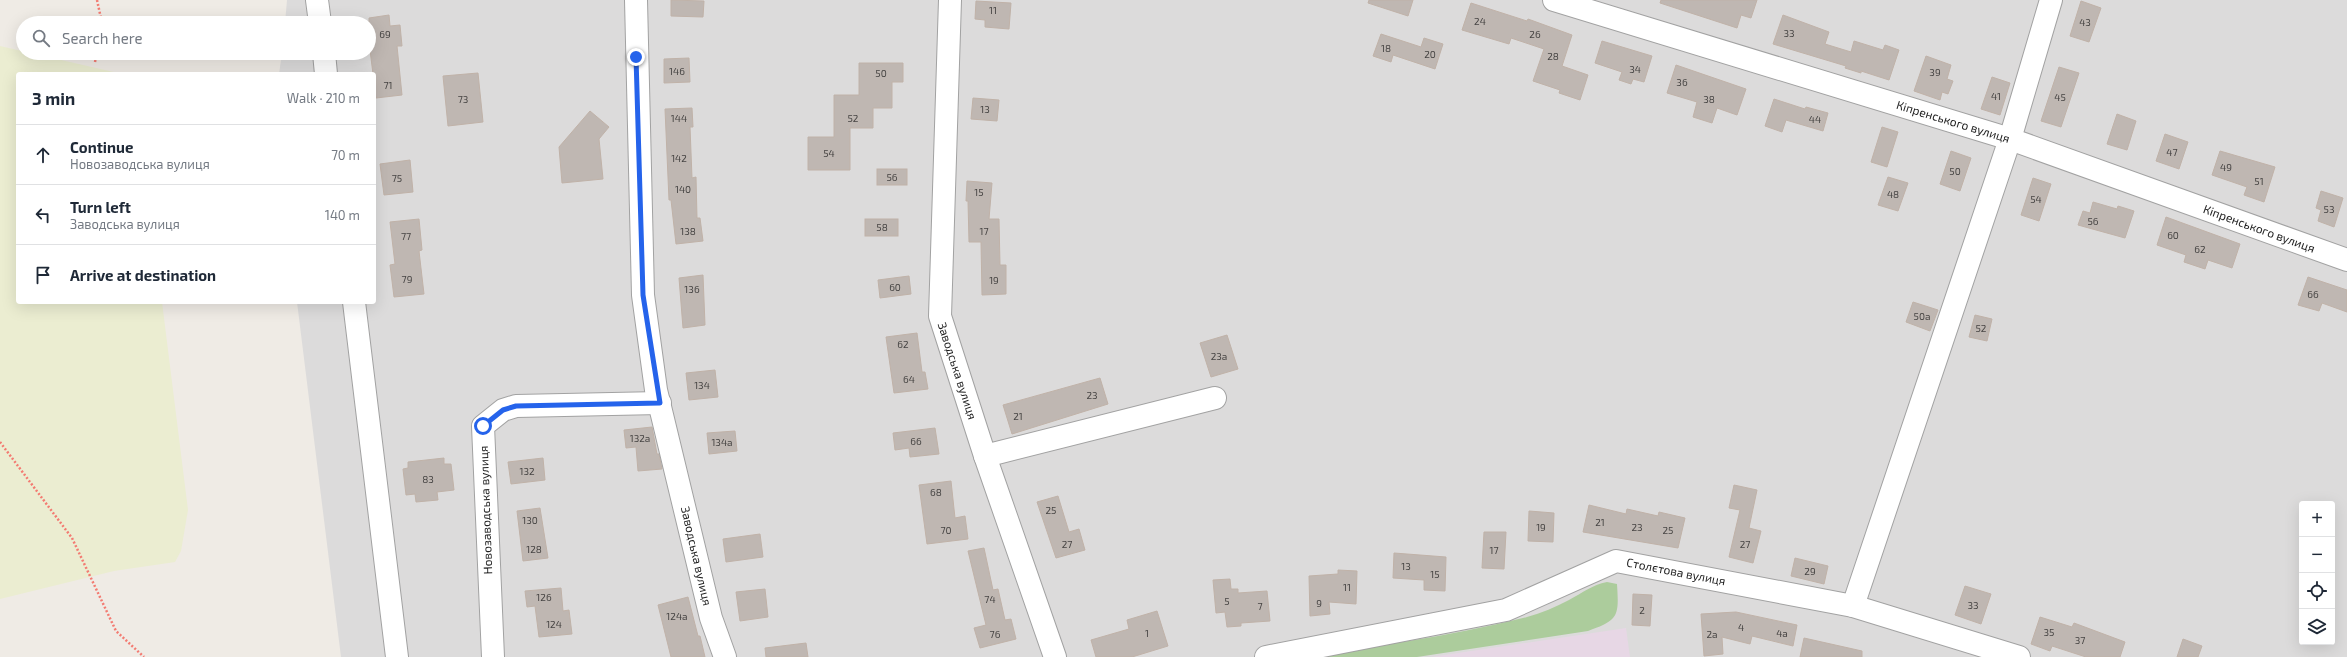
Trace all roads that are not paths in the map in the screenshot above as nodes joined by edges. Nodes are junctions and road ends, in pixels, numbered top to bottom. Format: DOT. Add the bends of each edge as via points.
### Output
graph roads {
  1 [pos="317,0"];
  2 [pos="636,0"];
  3 [pos="950,0"];
  4 [pos="1554,0"];
  5 [pos="2051,0"];
  6 [pos="319,16"];
  7 [pos="325,60"];
  8 [pos="326,72"];
  9 [pos="2010,139"];
  10 [pos="2347,260"];
  11 [pos="354,304"];
  12 [pos="1215,398"];
  13 [pos="660,403"];
  14 [pos="985,456"];
  15 [pos="1853,606"];
  16 [pos="398,657"];
  17 [pos="493,657"];
  18 [pos="725,657"];
  19 [pos="1055,657"];
  20 [pos="1266,657"];
  21 [pos="2019,657"];
  1 -- 6 [label="street"];
  2 -- 13 [label="street, Заводська вулиця" via="643,295"];
  3 -- 14 [label="street, Заводська вулиця" via="940,316"];
  4 -- 9 [label="street, Кіпренського вулиця"];
  5 -- 9 [label="street"];
  7 -- 8 [label="street"];
  9 -- 10 [label="street, Кіпренського вулиця"];
  9 -- 15 [label="street"];
  11 -- 16 [label="street"];
  12 -- 14 [label="street"];
  13 -- 17 [label="street, Новозаводська вулиця" via="516,406 498,413 483,426"];
  13 -- 18 [label="street, Заводська вулиця" via="711,618"];
  14 -- 19 [label="street, Заводська вулиця"];
  15 -- 20 [label="street, Столєтова вулиця" via="1616,561 1506,610"];
  15 -- 21 [label="street, Столєтова вулиця"];
}
